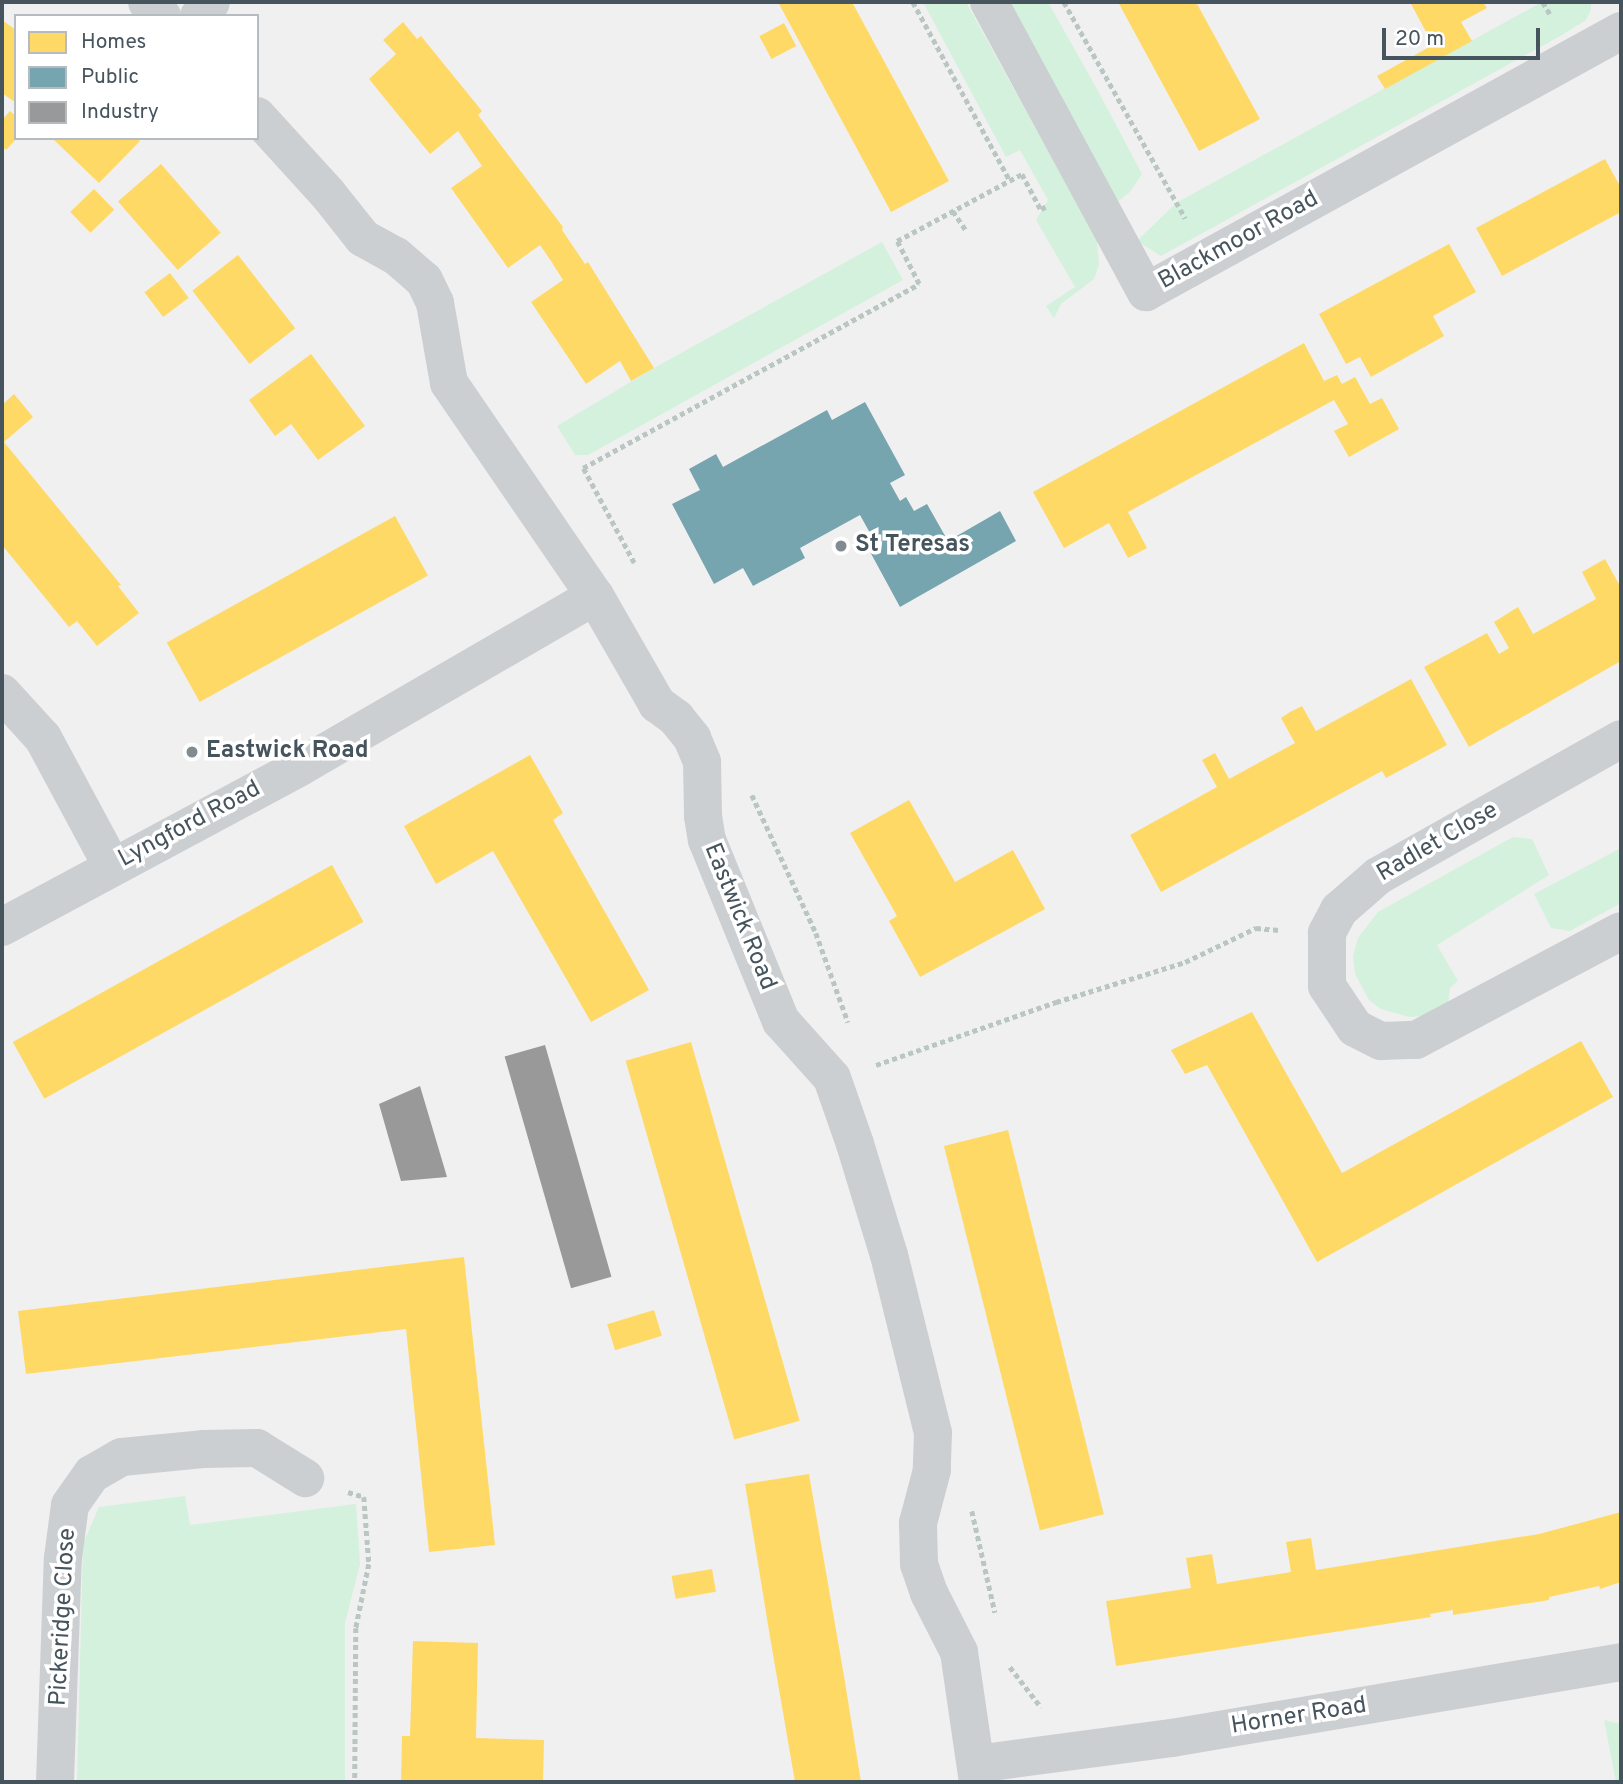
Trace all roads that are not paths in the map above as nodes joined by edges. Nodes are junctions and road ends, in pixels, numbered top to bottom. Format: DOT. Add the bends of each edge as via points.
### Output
graph roads {
  1 [pos="147,2"];
  2 [pos="989,2"];
  3 [pos="1612,2"];
  4 [pos="160,14"];
  5 [pos="1621,19"];
  6 [pos="1621,31"];
  7 [pos="259,119"];
  8 [pos="594,596"];
  9 [pos="2,693"];
  10 [pos="1621,739"];
  11 [pos="112,866"];
  12 [pos="2,927"];
  13 [pos="1621,931"];
  14 [pos="305,1478"];
  15 [pos="1621,1662"];
  16 [pos="977,1773"];
  17 [pos="55,1782"];
  1 -- 4 [label="street"];
  2 -- 6 [label="street, Blackmoor Road" via="1146,292"];
  3 -- 5 [label="street"];
  7 -- 8 [label="street, Eastwick Road" via="363,238 396,256 424,280 435,303 449,383"];
  8 -- 11 [label="street, Lyngford Road" via="300,767"];
  8 -- 16 [label="street, Eastwick Road" via="657,704 692,738 702,762 707,840 781,1021 832,1079 889,1255 933,1433 932,1470 918,1523 919,1564 959,1651"];
  9 -- 11 [label="street" via="43,738"];
  10 -- 13 [label="street, Radlet Close" via="1378,876 1339,910 1327,933 1327,986 1355,1028 1381,1041 1416,1040"];
  11 -- 12 [label="street, Lyngford Road"];
  14 -- 17 [label="street, Pickeridge Close" via="257,1448 122,1457 92,1474 71,1504 63,1558"];
  15 -- 16 [label="street, Horner Road" via="1185,1736 1054,1752"];
}
